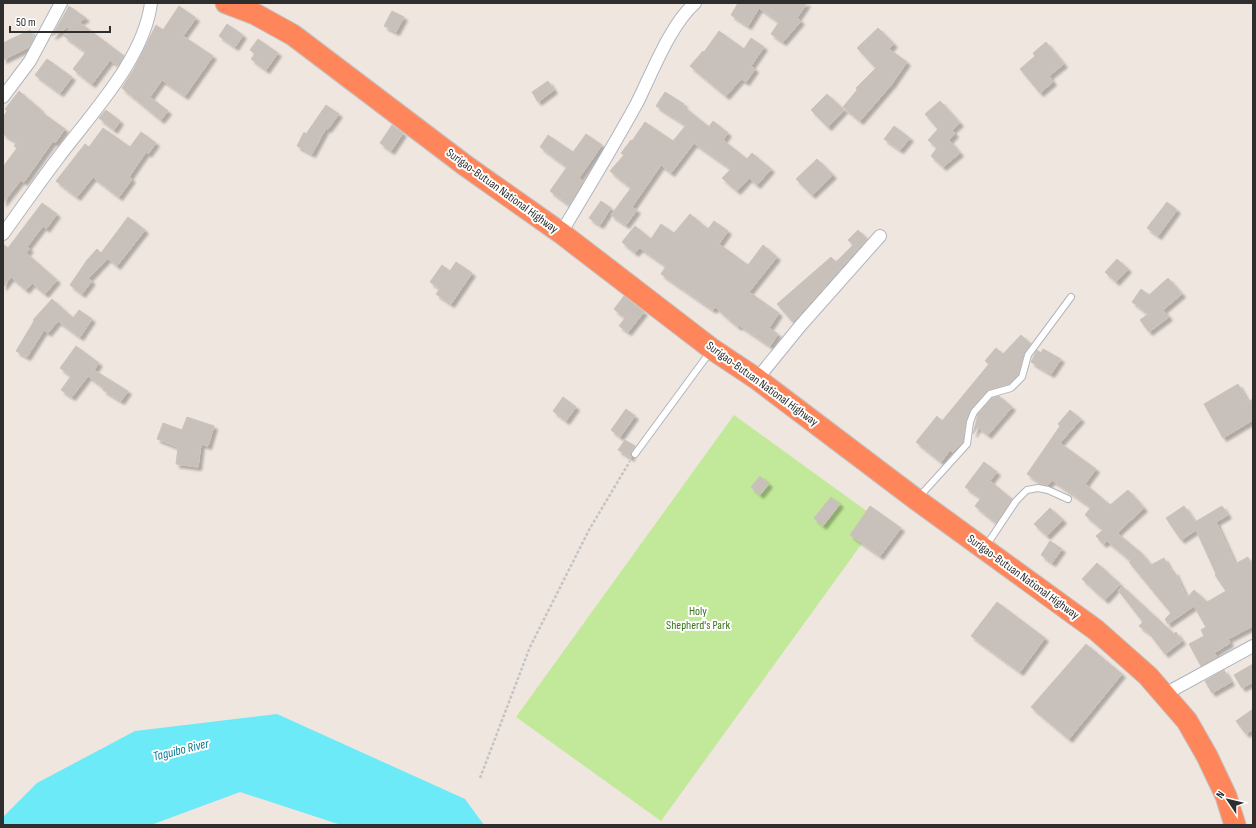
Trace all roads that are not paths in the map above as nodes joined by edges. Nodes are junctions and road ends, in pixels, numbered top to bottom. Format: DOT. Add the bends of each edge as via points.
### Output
graph roads {
  1 [pos="60,3"];
  2 [pos="151,3"];
  3 [pos="226,3"];
  4 [pos="695,3"];
  5 [pos="3,97"];
  6 [pos="561,233"];
  7 [pos="3,234"];
  8 [pos="880,236"];
  9 [pos="1071,297"];
  10 [pos="712,349"];
  11 [pos="757,379"];
  12 [pos="634,454"];
  13 [pos="1068,499"];
  14 [pos="916,500"];
  15 [pos="984,549"];
  16 [pos="1253,646"];
  17 [pos="1165,694"];
  18 [pos="1235,825"];
  1 -- 5 [label="street" via="30,62"];
  2 -- 7 [label="street" via="141,38 130,60"];
  3 -- 6 [label="highway, Surigao-Butuan National Highway" via="255,14 293,35 466,166"];
  4 -- 6 [label="street" via="667,43 610,151"];
  6 -- 10 [label="highway, Surigao-Butuan National Highway"];
  8 -- 11 [label="street"];
  9 -- 14 [label="lane" via="1028,355 1022,377 1011,388 990,394 974,412 967,444"];
  10 -- 11 [label="highway, Surigao-Butuan National Highway"];
  10 -- 12 [label="lane"];
  11 -- 14 [label="highway, Surigao-Butuan National Highway"];
  13 -- 15 [label="lane" via="1048,490 1027,490 1016,501"];
  14 -- 15 [label="highway, Surigao-Butuan National Highway"];
  15 -- 17 [label="highway, Surigao-Butuan National Highway" via="1096,630"];
  16 -- 17 [label="street"];
  17 -- 18 [label="highway, Surigao-Butuan National Highway" via="1196,736 1226,796"];
}
